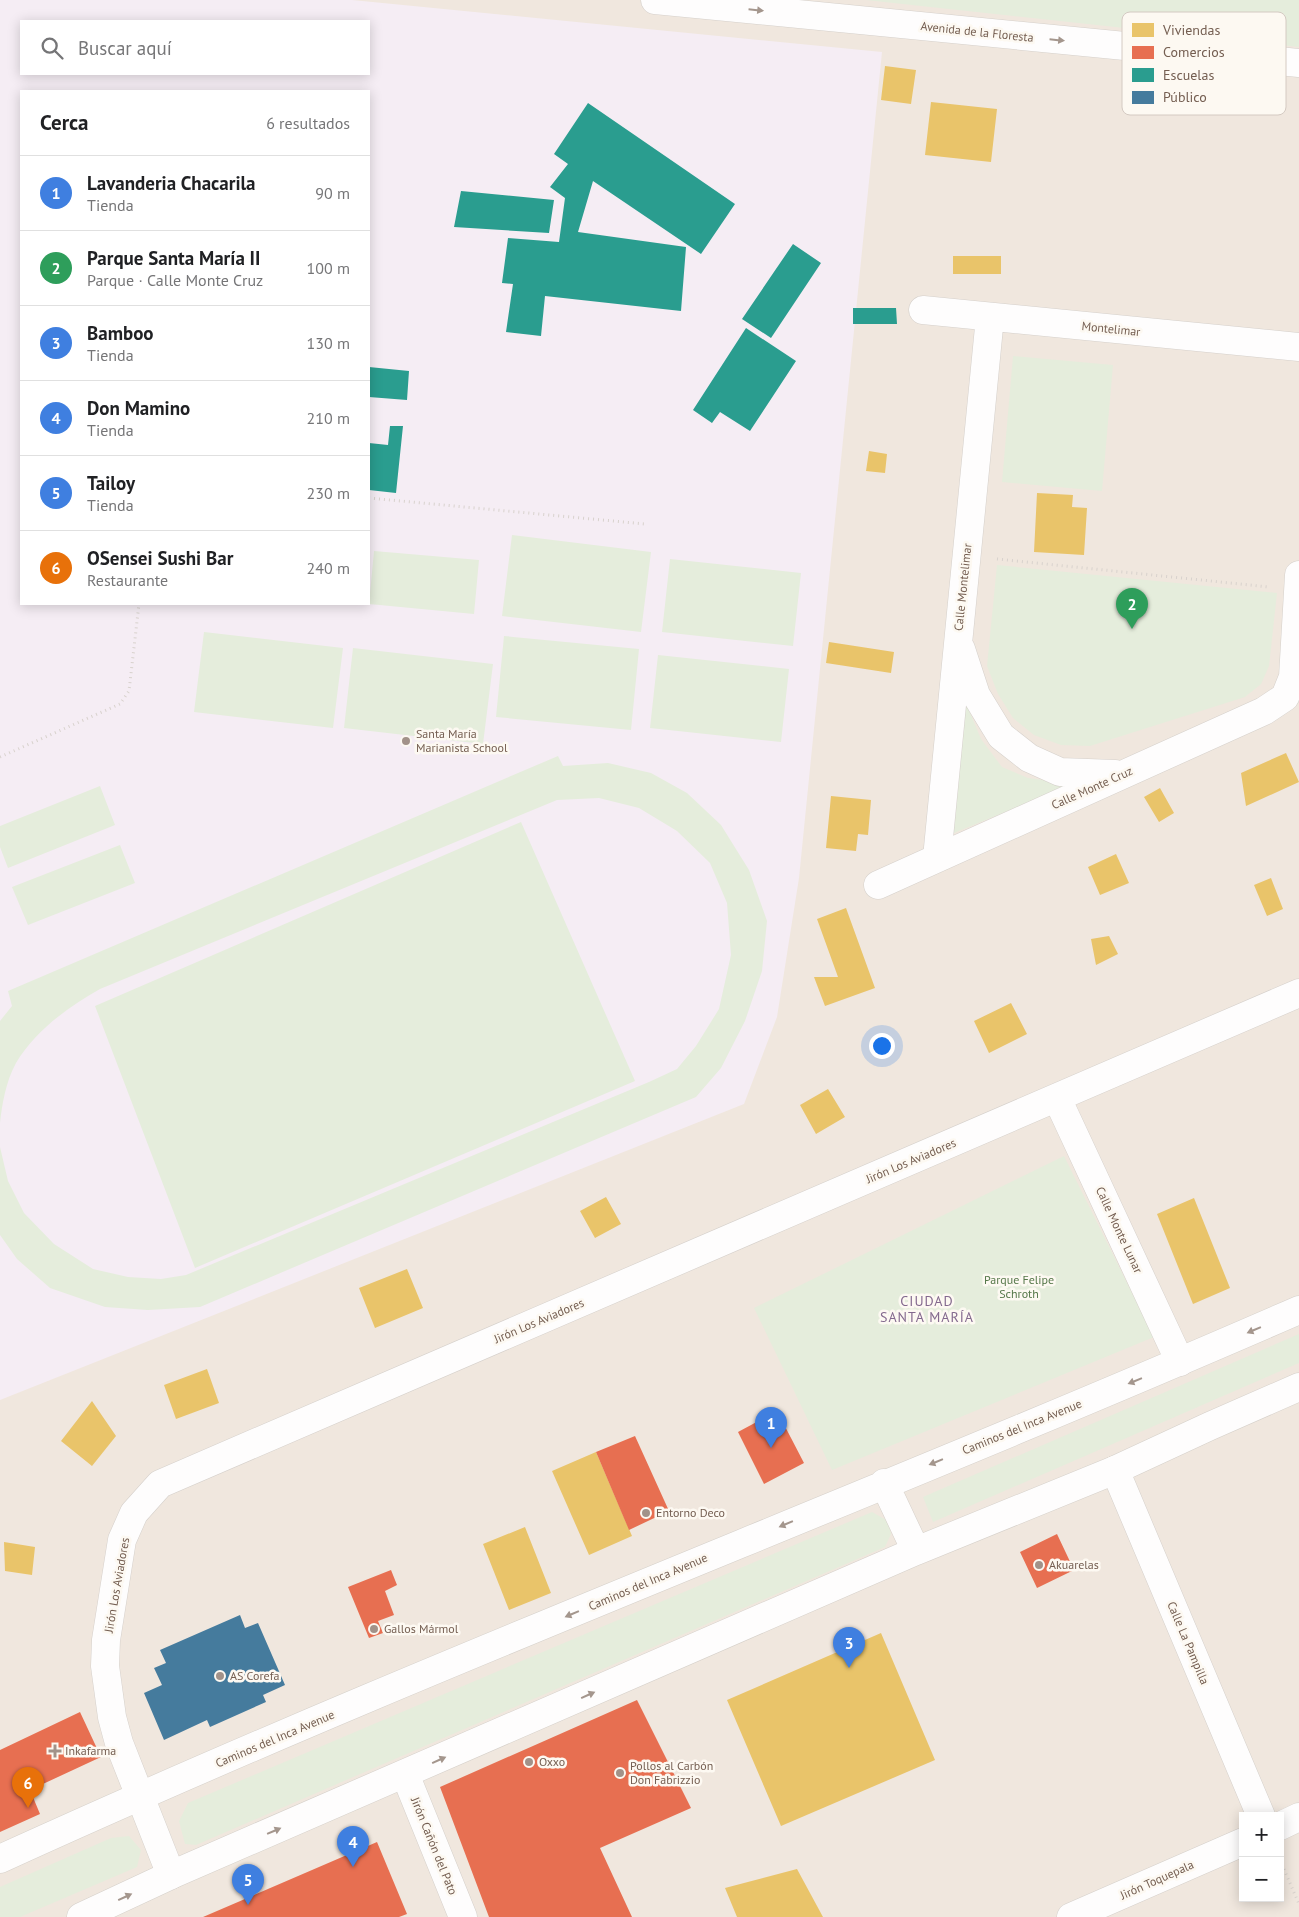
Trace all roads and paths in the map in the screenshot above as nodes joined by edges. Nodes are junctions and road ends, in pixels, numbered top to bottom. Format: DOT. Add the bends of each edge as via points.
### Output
graph roads {
  1 [pos="655,0"];
  2 [pos="1122,46"];
  3 [pos="1286,62"];
  4 [pos="1299,63"];
  5 [pos="923,310"];
  6 [pos="990,317"];
  7 [pos="1299,347"];
  8 [pos="370,498"];
  9 [pos="645,524"];
  10 [pos="966,556"];
  11 [pos="1299,582"];
  12 [pos="139,605"];
  13 [pos="958,638"];
  14 [pos="0,757"];
  15 [pos="1124,774"];
  16 [pos="937,858"];
  17 [pos="878,885"];
  18 [pos="1299,993"];
  19 [pos="1057,1098"];
  20 [pos="1299,1310"];
  21 [pos="1180,1362"];
  22 [pos="1299,1387"];
  23 [pos="1115,1470"];
  24 [pos="884,1484"];
  25 [pos="916,1551"];
  26 [pos="406,1774"];
  27 [pos="140,1796"];
  28 [pos="1259,1812"];
  29 [pos="1299,1818"];
  30 [pos="1284,1824"];
  31 [pos="1239,1844"];
  32 [pos="0,1860"];
  33 [pos="1284,1869"];
  34 [pos="171,1875"];
  35 [pos="1299,1904"];
  36 [pos="81,1917"];
  37 [pos="463,1917"];
  38 [pos="1071,1917"];
  1 -- 2 [label="street, Avenida de la Floresta, one-way"];
  3 -- 4 [label="street, Avenida de la Floresta, one-way"];
  5 -- 6 [label="street, Montelimar"];
  6 -- 7 [label="street, Montelimar"];
  6 -- 10 [label="street, Calle Montelimar"];
  8 -- 9 [label="path"];
  10 -- 11 [label="path"];
  10 -- 13 [label="street, Calle Montelimar"];
  11 -- 15 [label="street, Calle Monte Cruz" via="1293,677 1285,697 1264,711"];
  12 -- 14 [label="path" via="129,691 120,704"];
  13 -- 15 [label="street" via="976,695 1001,736 1029,758 1060,772"];
  13 -- 16 [label="street, Calle Montelimar"];
  15 -- 16 [label="street, Calle Monte Cruz"];
  16 -- 17 [label="street, Calle Monte Cruz"];
  18 -- 19 [label="street, Jirón Los Aviadores"];
  19 -- 21 [label="street, Calle Monte Lunar"];
  19 -- 27 [label="street, Jirón Los Aviadores" via="160,1484 134,1513 122,1540 106,1640 105,1666 112,1717"];
  20 -- 21 [label="street, Caminos del Inca Avenue, one-way"];
  21 -- 24 [label="street, Caminos del Inca Avenue, one-way"];
  22 -- 23 [label="street"];
  23 -- 25 [label="street"];
  23 -- 28 [label="street, Calle La Pampilla"];
  24 -- 25 [label="street"];
  24 -- 27 [label="street, Caminos del Inca Avenue, one-way"];
  26 -- 25 [label="street, one-way"];
  34 -- 26 [label="street, one-way"];
  26 -- 37 [label="street, Jirón Cañón del Pato"];
  27 -- 32 [label="street, Caminos del Inca Avenue"];
  27 -- 34 [label="street, Jirón Los Aviadores"];
  29 -- 30 [label="street"];
  31 -- 38 [label="street, Jirón Toquepala"];
  33 -- 35 [label="path"];
  36 -- 34 [label="street, one-way"];
}
